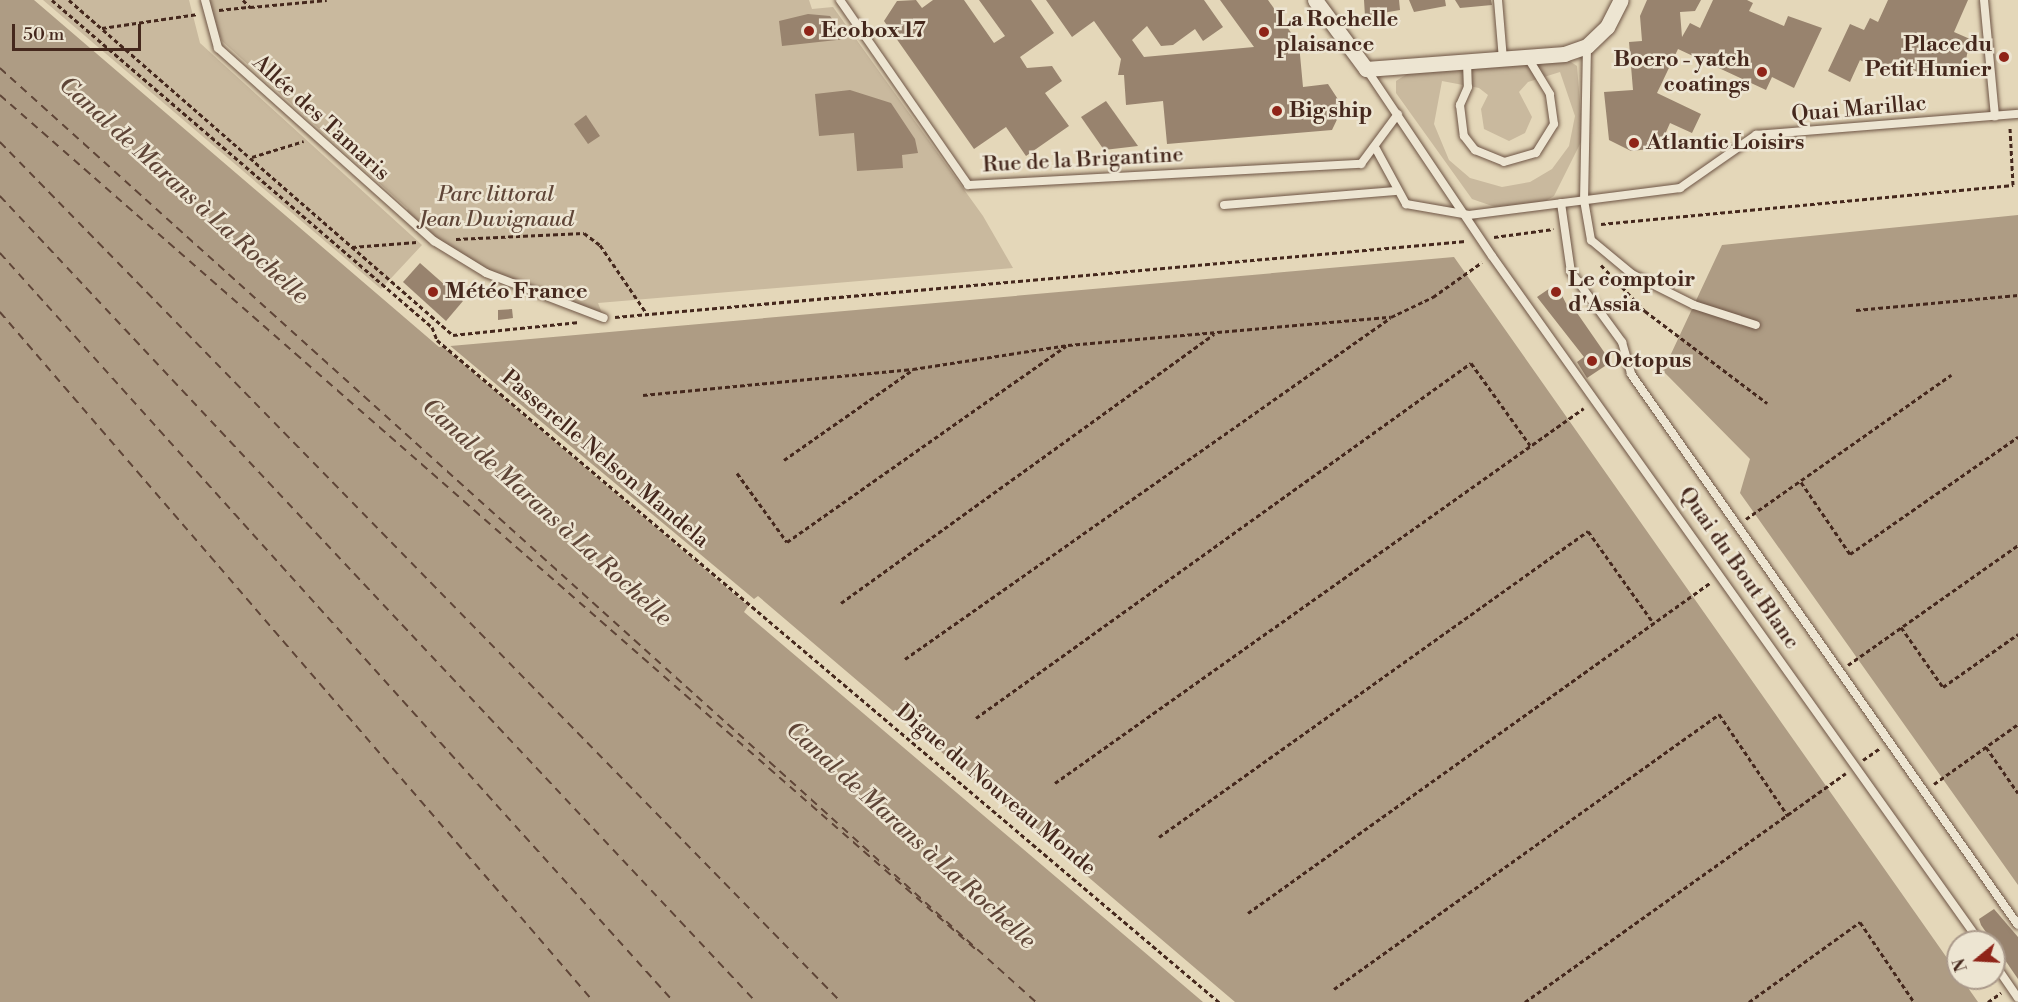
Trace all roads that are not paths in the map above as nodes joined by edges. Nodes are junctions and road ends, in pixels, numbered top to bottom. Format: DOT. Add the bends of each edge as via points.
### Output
graph roads {
  1 [pos="206,0"];
  2 [pos="840,0"];
  3 [pos="1315,0"];
  4 [pos="1498,0"];
  5 [pos="1621,0"];
  6 [pos="1984,0"];
  7 [pos="1587,46"];
  8 [pos="1527,57"];
  9 [pos="1503,59"];
  10 [pos="1467,62"];
  11 [pos="1366,69"];
  12 [pos="1398,114"];
  13 [pos="2018,114"];
  14 [pos="1995,116"];
  15 [pos="1376,149"];
  16 [pos="1395,191"];
  17 [pos="1584,201"];
  18 [pos="1561,203"];
  19 [pos="1224,205"];
  20 [pos="1469,215"];
  21 [pos="604,318"];
  22 [pos="1756,325"];
  23 [pos="2018,925"];
  24 [pos="1971,930"];
  25 [pos="2006,980"];
  26 [pos="2018,998"];
  1 -- 21 [label="lane, Allée des Tamaris" via="218,48 434,241 486,273"];
  2 -- 15 [label="lane, Rue de la Brigantine" via="968,184 1361,164"];
  3 -- 11 [label="street"];
  4 -- 9 [label="lane"];
  5 -- 7 [label="street" via="1608,27"];
  6 -- 14 [label="lane"];
  7 -- 8 [label="street"];
  7 -- 17 [label="lane"];
  8 -- 9 [label="street"];
  8 -- 10 [label="lane" via="1550,94 1554,124 1536,153 1504,162 1475,150 1464,136 1460,105 1468,87"];
  9 -- 10 [label="street"];
  10 -- 11 [label="street"];
  11 -- 12 [label="lane, Quai du Bout Blanc"];
  12 -- 15 [label="lane, Rue de la Brigantine"];
  12 -- 20 [label="lane, Quai du Bout Blanc"];
  13 -- 14 [label="lane, Quai Marillac"];
  14 -- 17 [label="lane, Quai Marillac" via="1756,135 1680,188"];
  15 -- 16 [label="lane"];
  16 -- 19 [label="lane"];
  16 -- 20 [label="lane, Quai Marillac" via="1406,204"];
  17 -- 18 [label="lane, Quai Marillac"];
  17 -- 22 [label="lane" via="1591,240 1632,274 1694,305"];
  18 -- 20 [label="lane, Quai Marillac"];
  18 -- 23 [label="lane, Quai du Bout Blanc" via="1571,272 1622,342 1631,374"];
  20 -- 24 [label="lane, Quai du Bout Blanc" via="1482,240"];
  25 -- 26 [label="lane"];
}
